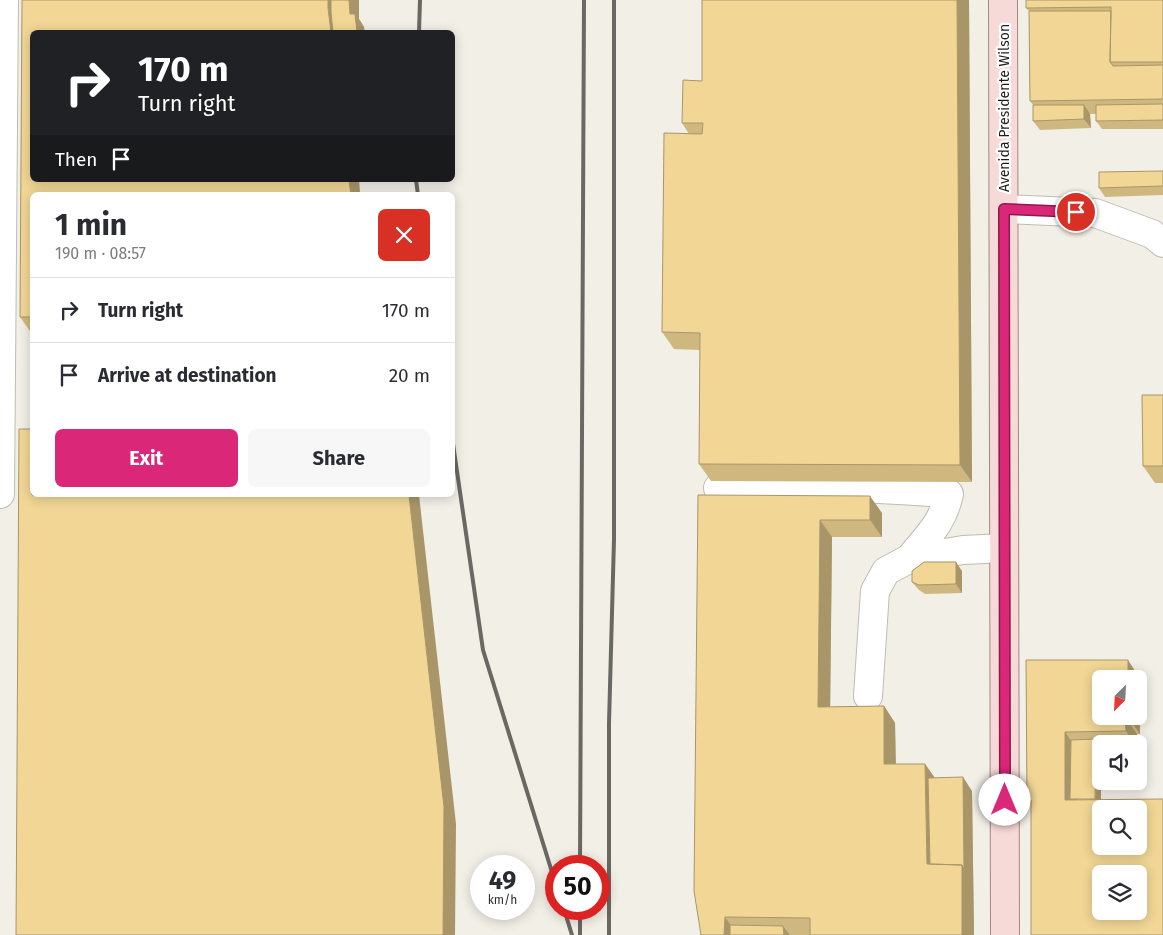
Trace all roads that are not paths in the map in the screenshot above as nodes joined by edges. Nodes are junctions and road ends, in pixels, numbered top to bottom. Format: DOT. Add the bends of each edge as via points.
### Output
graph roads {
  1 [pos="4,0"];
  2 [pos="1003,0"];
  3 [pos="1004,209"];
  4 [pos="1163,243"];
  5 [pos="718,488"];
  6 [pos="0,494"];
  7 [pos="1004,548"];
  8 [pos="909,559"];
  9 [pos="868,696"];
  10 [pos="1005,935"];
  1 -- 6 [label="street"];
  2 -- 3 [label="main road, Avenida Presidente Wilson"];
  3 -- 4 [label="street" via="1095,213 1152,234"];
  3 -- 7 [label="main road, Avenida Presidente Wilson"];
  5 -- 8 [label="street" via="844,488 949,494 938,525"];
  7 -- 8 [label="street" via="963,550"];
  7 -- 10 [label="main road, Avenida Presidente Wilson"];
  8 -- 9 [label="street" via="886,572 875,591"];
}
